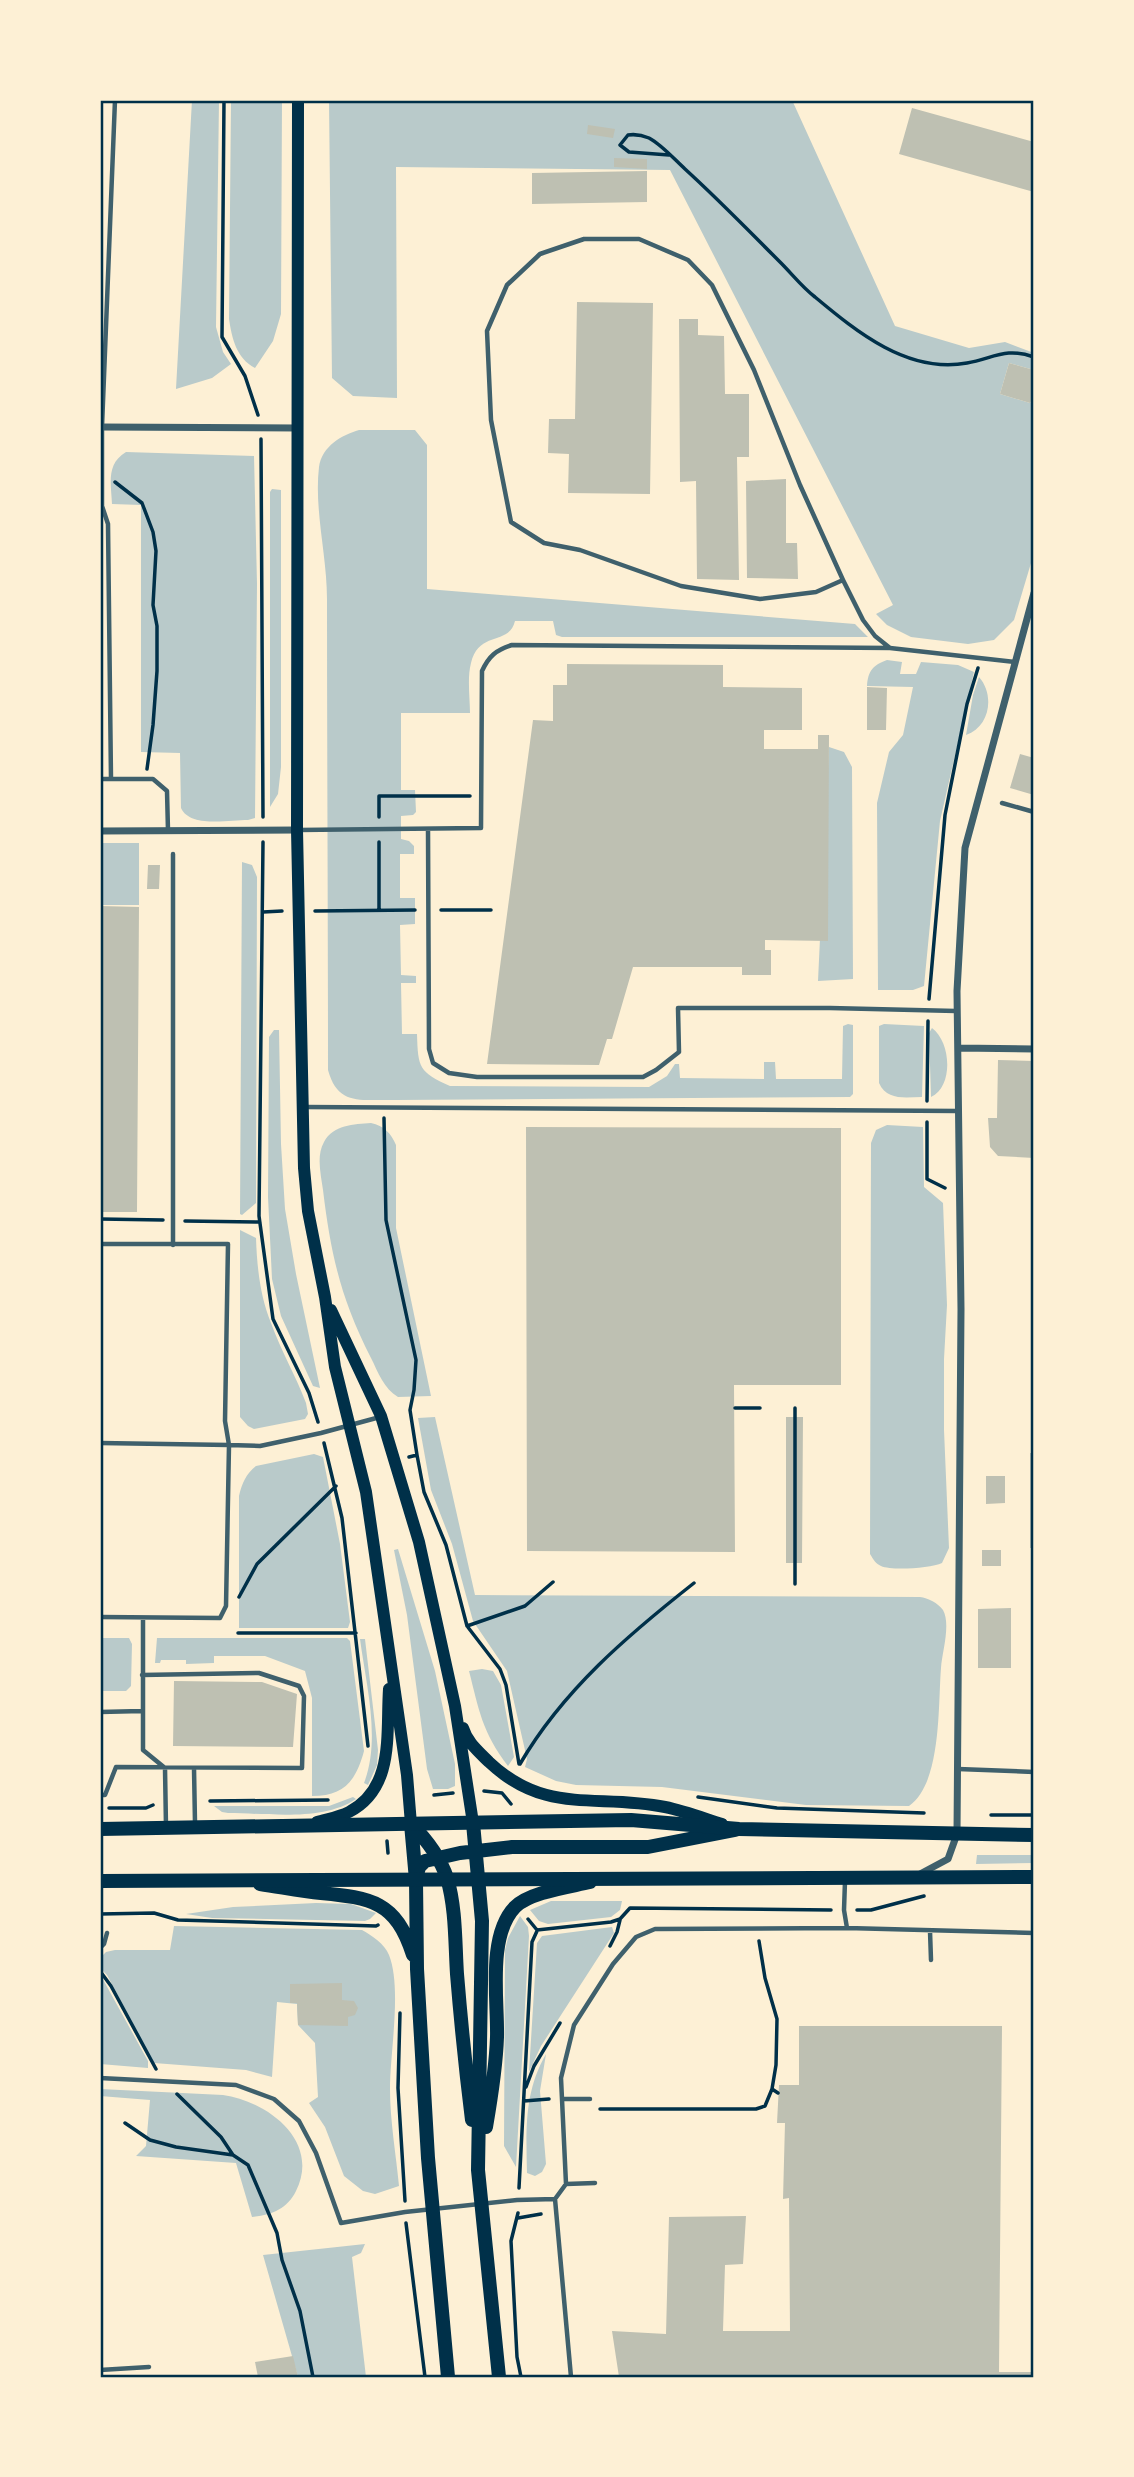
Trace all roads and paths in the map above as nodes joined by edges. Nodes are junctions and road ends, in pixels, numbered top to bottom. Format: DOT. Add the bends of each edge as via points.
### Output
graph roads {
  1 [pos="115,100"];
  2 [pos="224,100"];
  3 [pos="298,100"];
  4 [pos="669,155"];
  5 [pos="1034,357"];
  6 [pos="101,427"];
  7 [pos="261,427"];
  8 [pos="298,428"];
  9 [pos="102,472"];
  10 [pos="843,580"];
  11 [pos="1034,593"];
  12 [pos="895,648"];
  13 [pos="982,657"];
  14 [pos="1015,662"];
  15 [pos="100,779"];
  16 [pos="111,779"];
  17 [pos="145,779"];
  18 [pos="1002,803"];
  19 [pos="1034,812"];
  20 [pos="428,829"];
  21 [pos="100,831"];
  22 [pos="264,831"];
  23 [pos="297,831"];
  24 [pos="167,832"];
  25 [pos="173,854"];
  26 [pos="429,910"];
  27 [pos="491,910"];
  28 [pos="298,911"];
  29 [pos="263,912"];
  30 [pos="929,1010"];
  31 [pos="957,1012"];
  32 [pos="958,1048"];
  33 [pos="1034,1049"];
  34 [pos="302,1107"];
  35 [pos="384,1109"];
  36 [pos="927,1111"];
  37 [pos="958,1111"];
  38 [pos="960,1195"];
  39 [pos="100,1244"];
  40 [pos="173,1244"];
  41 [pos="325,1297"];
  42 [pos="734,1408"];
  43 [pos="760,1408"];
  44 [pos="795,1408"];
  45 [pos="381,1416"];
  46 [pos="350,1425"];
  47 [pos="321,1433"];
  48 [pos="100,1443"];
  49 [pos="229,1445"];
  50 [pos="417,1455"];
  51 [pos="394,1461"];
  52 [pos="335,1486"];
  53 [pos="553,1581"];
  54 [pos="694,1583"];
  55 [pos="795,1584"];
  56 [pos="239,1597"];
  57 [pos="100,1617"];
  58 [pos="143,1618"];
  59 [pos="467,1626"];
  60 [pos="239,1633"];
  61 [pos="356,1633"];
  62 [pos="391,1664"];
  63 [pos="142,1675"];
  64 [pos="455,1706"];
  65 [pos="142,1711"];
  66 [pos="100,1712"];
  67 [pos="368,1756"];
  68 [pos="519,1766"];
  69 [pos="165,1768"];
  70 [pos="194,1768"];
  71 [pos="957,1769"];
  72 [pos="529,1771"];
  73 [pos="1034,1772"];
  74 [pos="516,1773"];
  75 [pos="484,1791"];
  76 [pos="455,1792"];
  77 [pos="100,1795"];
  78 [pos="434,1795"];
  79 [pos="696,1796"];
  80 [pos="334,1798"];
  81 [pos="210,1801"];
  82 [pos="155,1804"];
  83 [pos="511,1804"];
  84 [pos="100,1809"];
  85 [pos="1034,1815"];
  86 [pos="956,1817"];
  87 [pos="473,1823"];
  88 [pos="411,1824"];
  89 [pos="305,1826"];
  90 [pos="166,1828"];
  91 [pos="195,1828"];
  92 [pos="100,1829"];
  93 [pos="739,1829"];
  94 [pos="957,1834"];
  95 [pos="1034,1835"];
  96 [pos="387,1839"];
  97 [pos="476,1852"];
  98 [pos="388,1853"];
  99 [pos="437,1857"];
  100 [pos="846,1877"];
  101 [pos="915,1877"];
  102 [pos="1034,1877"];
  103 [pos="478,1879"];
  104 [pos="601,1879"];
  105 [pos="416,1880"];
  106 [pos="448,1880"];
  107 [pos="100,1881"];
  108 [pos="240,1881"];
  109 [pos="926,1896"];
  110 [pos="758,1909"];
  111 [pos="844,1910"];
  112 [pos="523,1911"];
  113 [pos="100,1914"];
  114 [pos="383,1917"];
  115 [pos="376,1926"];
  116 [pos="848,1928"];
  117 [pos="759,1929"];
  118 [pos="537,1930"];
  119 [pos="930,1931"];
  120 [pos="107,1933"];
  121 [pos="1034,1933"];
  122 [pos="383,1934"];
  123 [pos="100,1948"];
  124 [pos="931,1960"];
  125 [pos="417,1969"];
  126 [pos="100,1971"];
  127 [pos="400,2004"];
  128 [pos="100,2078"];
  129 [pos="166,2081"];
  130 [pos="772,2089"];
  131 [pos="778,2093"];
  132 [pos="562,2099"];
  133 [pos="590,2099"];
  134 [pos="524,2101"];
  135 [pos="591,2109"];
  136 [pos="125,2123"];
  137 [pos="233,2155"];
  138 [pos="478,2170"];
  139 [pos="596,2183"];
  140 [pos="566,2184"];
  141 [pos="555,2199"];
  142 [pos="517,2200"];
  143 [pos="482,2205"];
  144 [pos="433,2210"];
  145 [pos="405,2212"];
  146 [pos="543,2214"];
  147 [pos="518,2218"];
  148 [pos="505,2241"];
  149 [pos="511,2241"];
  150 [pos="149,2367"];
  151 [pos="100,2370"];
  152 [pos="313,2377"];
  153 [pos="425,2377"];
  154 [pos="448,2377"];
  155 [pos="499,2377"];
  156 [pos="521,2377"];
  157 [pos="571,2377"];
  1 -- 6 [label="lane"];
  2 -- 7 [label="path" via="222,338 245,376"];
  3 -- 8 [label="main road"];
  4 -- 4 [label="path" via="649,138 635,134 620,145 629,152"];
  4 -- 5 [label="path" via="813,296 901,356 944,364 1003,352"];
  6 -- 7 [label="street"];
  6 -- 9 [label="lane"];
  7 -- 8 [label="street"];
  7 -- 22 [label="path"];
  8 -- 23 [label="main road"];
  9 -- 16 [label="lane" via="108,524"];
  9 -- 17 [label="path" via="142,503 155,541 157,671"];
  10 -- 10 [label="lane" via="754,369 712,285 688,260 639,239 584,239 540,254 508,285 487,331 491,420 511,522 544,543 580,550 681,586 760,599 816,593"];
  10 -- 12 [label="lane" via="875,636"];
  11 -- 14 [label="street"];
  12 -- 13 [label="lane"];
  12 -- 20 [label="lane" via="512,645 498,650 488,658 480,689 481,828"];
  13 -- 14 [label="lane"];
  13 -- 30 [label="path" via="967,704 945,815"];
  14 -- 31 [label="street" via="965,848"];
  15 -- 16 [label="lane"];
  16 -- 17 [label="lane"];
  17 -- 24 [label="lane" via="153,779 167,792"];
  18 -- 19 [label="lane"];
  20 -- 23 [label="lane"];
  20 -- 26 [label="lane"];
  21 -- 24 [label="street"];
  22 -- 23 [label="street"];
  22 -- 24 [label="street"];
  22 -- 29 [label="path"];
  23 -- 28 [label="main road"];
  25 -- 40 [label="lane"];
  26 -- 27 [label="path"];
  26 -- 28 [label="path"];
  26 -- 30 [label="lane" via="429,1049 433,1063 449,1073 643,1077 679,1052 678,1008"];
  28 -- 29 [label="path"];
  28 -- 34 [label="main road"];
  29 -- 47 [label="path" via="260,1222 273,1319 309,1393"];
  30 -- 31 [label="lane"];
  30 -- 36 [label="path"];
  31 -- 32 [label="street"];
  32 -- 33 [label="street"];
  32 -- 37 [label="street"];
  34 -- 35 [label="lane"];
  34 -- 41 [label="main road" via="308,1211"];
  35 -- 36 [label="lane"];
  35 -- 50 [label="path" via="386,1220 416,1360 410,1410"];
  36 -- 37 [label="lane"];
  36 -- 38 [label="path" via="928,1179"];
  37 -- 38 [label="street"];
  38 -- 71 [label="street"];
  39 -- 40 [label="lane"];
  40 -- 49 [label="lane" via="228,1244 225,1421"];
  41 -- 45 [label="main road"];
  41 -- 46 [label="main road" via="335,1367"];
  42 -- 43 [label="path"];
  44 -- 55 [label="path"];
  45 -- 46 [label="lane"];
  45 -- 51 [label="main road"];
  46 -- 47 [label="lane"];
  46 -- 62 [label="main road" via="366,1492"];
  47 -- 49 [label="lane" via="260,1447"];
  47 -- 52 [label="path"];
  48 -- 49 [label="lane"];
  49 -- 58 [label="lane" via="226,1606 220,1618"];
  50 -- 51 [label="path"];
  50 -- 59 [label="path" via="424,1492 446,1545"];
  51 -- 64 [label="main road" via="419,1542"];
  52 -- 56 [label="path" via="257,1564"];
  52 -- 61 [label="path"];
  53 -- 59 [label="path" via="525,1606"];
  54 -- 68 [label="path" via="646,1621 567,1697"];
  57 -- 58 [label="lane"];
  58 -- 63 [label="lane"];
  59 -- 68 [label="path" via="500,1669 506,1685"];
  60 -- 61 [label="path"];
  61 -- 67 [label="path"];
  62 -- 88 [label="main road"];
  62 -- 89 [label="main road" via="385,1764 377,1788 347,1814"];
  63 -- 65 [label="lane"];
  63 -- 70 [label="lane" via="258,1673 299,1686 304,1696 302,1768"];
  64 -- 87 [label="main road"];
  64 -- 93 [label="main road" via="466,1739 495,1768 525,1788 568,1800 665,1807"];
  65 -- 66 [label="lane"];
  65 -- 69 [label="lane" via="143,1750"];
  68 -- 72 [label="path"];
  68 -- 74 [label="path"];
  69 -- 70 [label="lane"];
  69 -- 77 [label="lane" via="116,1767 105,1795"];
  69 -- 90 [label="lane"];
  70 -- 91 [label="lane"];
  71 -- 73 [label="lane"];
  71 -- 86 [label="street"];
  75 -- 83 [label="path" via="502,1793"];
  76 -- 78 [label="path"];
  79 -- 86 [label="path" via="777,1808"];
  80 -- 81 [label="path"];
  82 -- 84 [label="path"];
  85 -- 86 [label="path"];
  86 -- 94 [label="street"];
  87 -- 88 [label="main road"];
  87 -- 93 [label="main road" via="631,1820"];
  87 -- 97 [label="main road"];
  88 -- 89 [label="main road"];
  88 -- 99 [label="main road"];
  88 -- 105 [label="main road"];
  89 -- 91 [label="main road"];
  90 -- 91 [label="main road"];
  90 -- 92 [label="main road"];
  93 -- 94 [label="main road"];
  93 -- 97 [label="main road" via="648,1847 512,1847"];
  94 -- 95 [label="main road"];
  94 -- 101 [label="street" via="948,1859"];
  96 -- 98 [label="path"];
  97 -- 99 [label="main road"];
  97 -- 103 [label="main road"];
  99 -- 105 [label="main road" via="419,1867"];
  99 -- 106 [label="main road"];
  100 -- 101 [label="main road"];
  100 -- 104 [label="main road"];
  100 -- 111 [label="lane"];
  101 -- 102 [label="main road"];
  103 -- 104 [label="main road"];
  103 -- 106 [label="main road"];
  103 -- 138 [label="main road" via="482,1921"];
  104 -- 138 [label="main road" via="532,1897 516,1906 500,1932 494,2073"];
  105 -- 106 [label="main road"];
  105 -- 108 [label="main road"];
  105 -- 125 [label="main road"];
  106 -- 138 [label="main road"];
  107 -- 108 [label="main road"];
  108 -- 125 [label="main road" via="373,1902 405,1931"];
  109 -- 111 [label="path" via="871,1910"];
  110 -- 111 [label="path"];
  110 -- 117 [label="path"];
  110 -- 118 [label="path" via="630,1908 611,1922"];
  111 -- 116 [label="lane"];
  112 -- 118 [label="path"];
  113 -- 115 [label="path"];
  114 -- 115 [label="path"];
  115 -- 122 [label="path"];
  116 -- 117 [label="lane"];
  116 -- 119 [label="lane"];
  117 -- 130 [label="path" via="765,1978 778,2019"];
  117 -- 132 [label="lane" via="655,1929 636,1937 612,1964 574,2025 561,2078"];
  118 -- 134 [label="path" via="532,1942"];
  119 -- 121 [label="lane"];
  119 -- 124 [label="lane"];
  120 -- 123 [label="lane"];
  125 -- 144 [label="main road"];
  126 -- 129 [label="path"];
  127 -- 145 [label="path" via="398,2088"];
  128 -- 129 [label="lane"];
  129 -- 137 [label="path"];
  129 -- 145 [label="lane" via="236,2085 274,2099 299,2121 341,2223"];
  130 -- 131 [label="path"];
  130 -- 135 [label="path" via="765,2106 756,2109"];
  132 -- 133 [label="lane"];
  132 -- 134 [label="path"];
  132 -- 140 [label="lane"];
  134 -- 142 [label="path"];
  136 -- 137 [label="path" via="150,2140"];
  137 -- 152 [label="path" via="248,2165 277,2233"];
  138 -- 143 [label="main road"];
  139 -- 140 [label="lane"];
  140 -- 141 [label="lane"];
  141 -- 142 [label="lane"];
  141 -- 157 [label="lane"];
  142 -- 143 [label="lane"];
  142 -- 147 [label="path"];
  143 -- 144 [label="lane"];
  143 -- 155 [label="main road"];
  144 -- 145 [label="lane"];
  144 -- 154 [label="main road"];
  145 -- 153 [label="path"];
  146 -- 147 [label="path"];
  147 -- 149 [label="path"];
  148 -- 149 [label="path"];
  149 -- 156 [label="path"];
  150 -- 151 [label="lane"];
}
